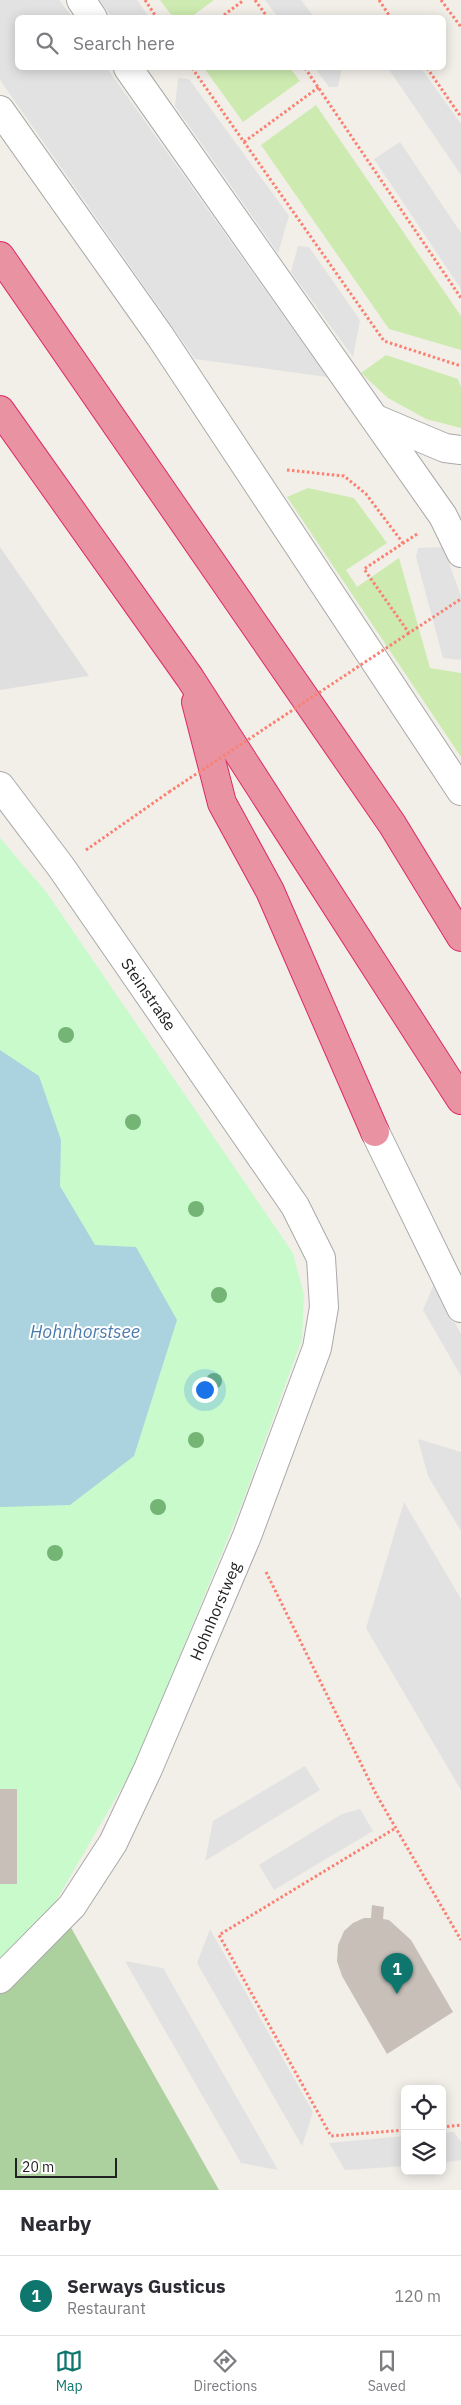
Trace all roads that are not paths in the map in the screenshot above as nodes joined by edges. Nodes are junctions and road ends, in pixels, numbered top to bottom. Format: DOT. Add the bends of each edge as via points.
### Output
graph roads {
  1 [pos="81,0"];
  2 [pos="91,15"];
  3 [pos="129,70"];
  4 [pos="0,110"];
  5 [pos="0,256"];
  6 [pos="0,410"];
  7 [pos="376,419"];
  8 [pos="461,450"];
  9 [pos="461,553"];
  10 [pos="190,678"];
  11 [pos="0,786"];
  12 [pos="461,791"];
  13 [pos="461,937"];
  14 [pos="461,1100"];
  15 [pos="374,1132"];
  16 [pos="295,1206"];
  17 [pos="461,1308"];
  18 [pos="0,1979"];
  1 -- 2 [label="street"];
  3 -- 7 [label="street"];
  4 -- 12 [label="street" via="160,336"];
  5 -- 13 [label="highway" via="392,824"];
  6 -- 10 [label="highway"];
  7 -- 8 [label="street" via="445,448"];
  7 -- 9 [label="street" via="443,516"];
  10 -- 14 [label="highway"];
  10 -- 15 [label="highway" via="222,803 270,890"];
  11 -- 16 [label="street, Steinstraße" via="61,867"];
  15 -- 17 [label="street"];
  16 -- 18 [label="street, Hohnhorstweg" via="321,1258 324,1307 317,1348 247,1536 113,1843 72,1906"];
}
